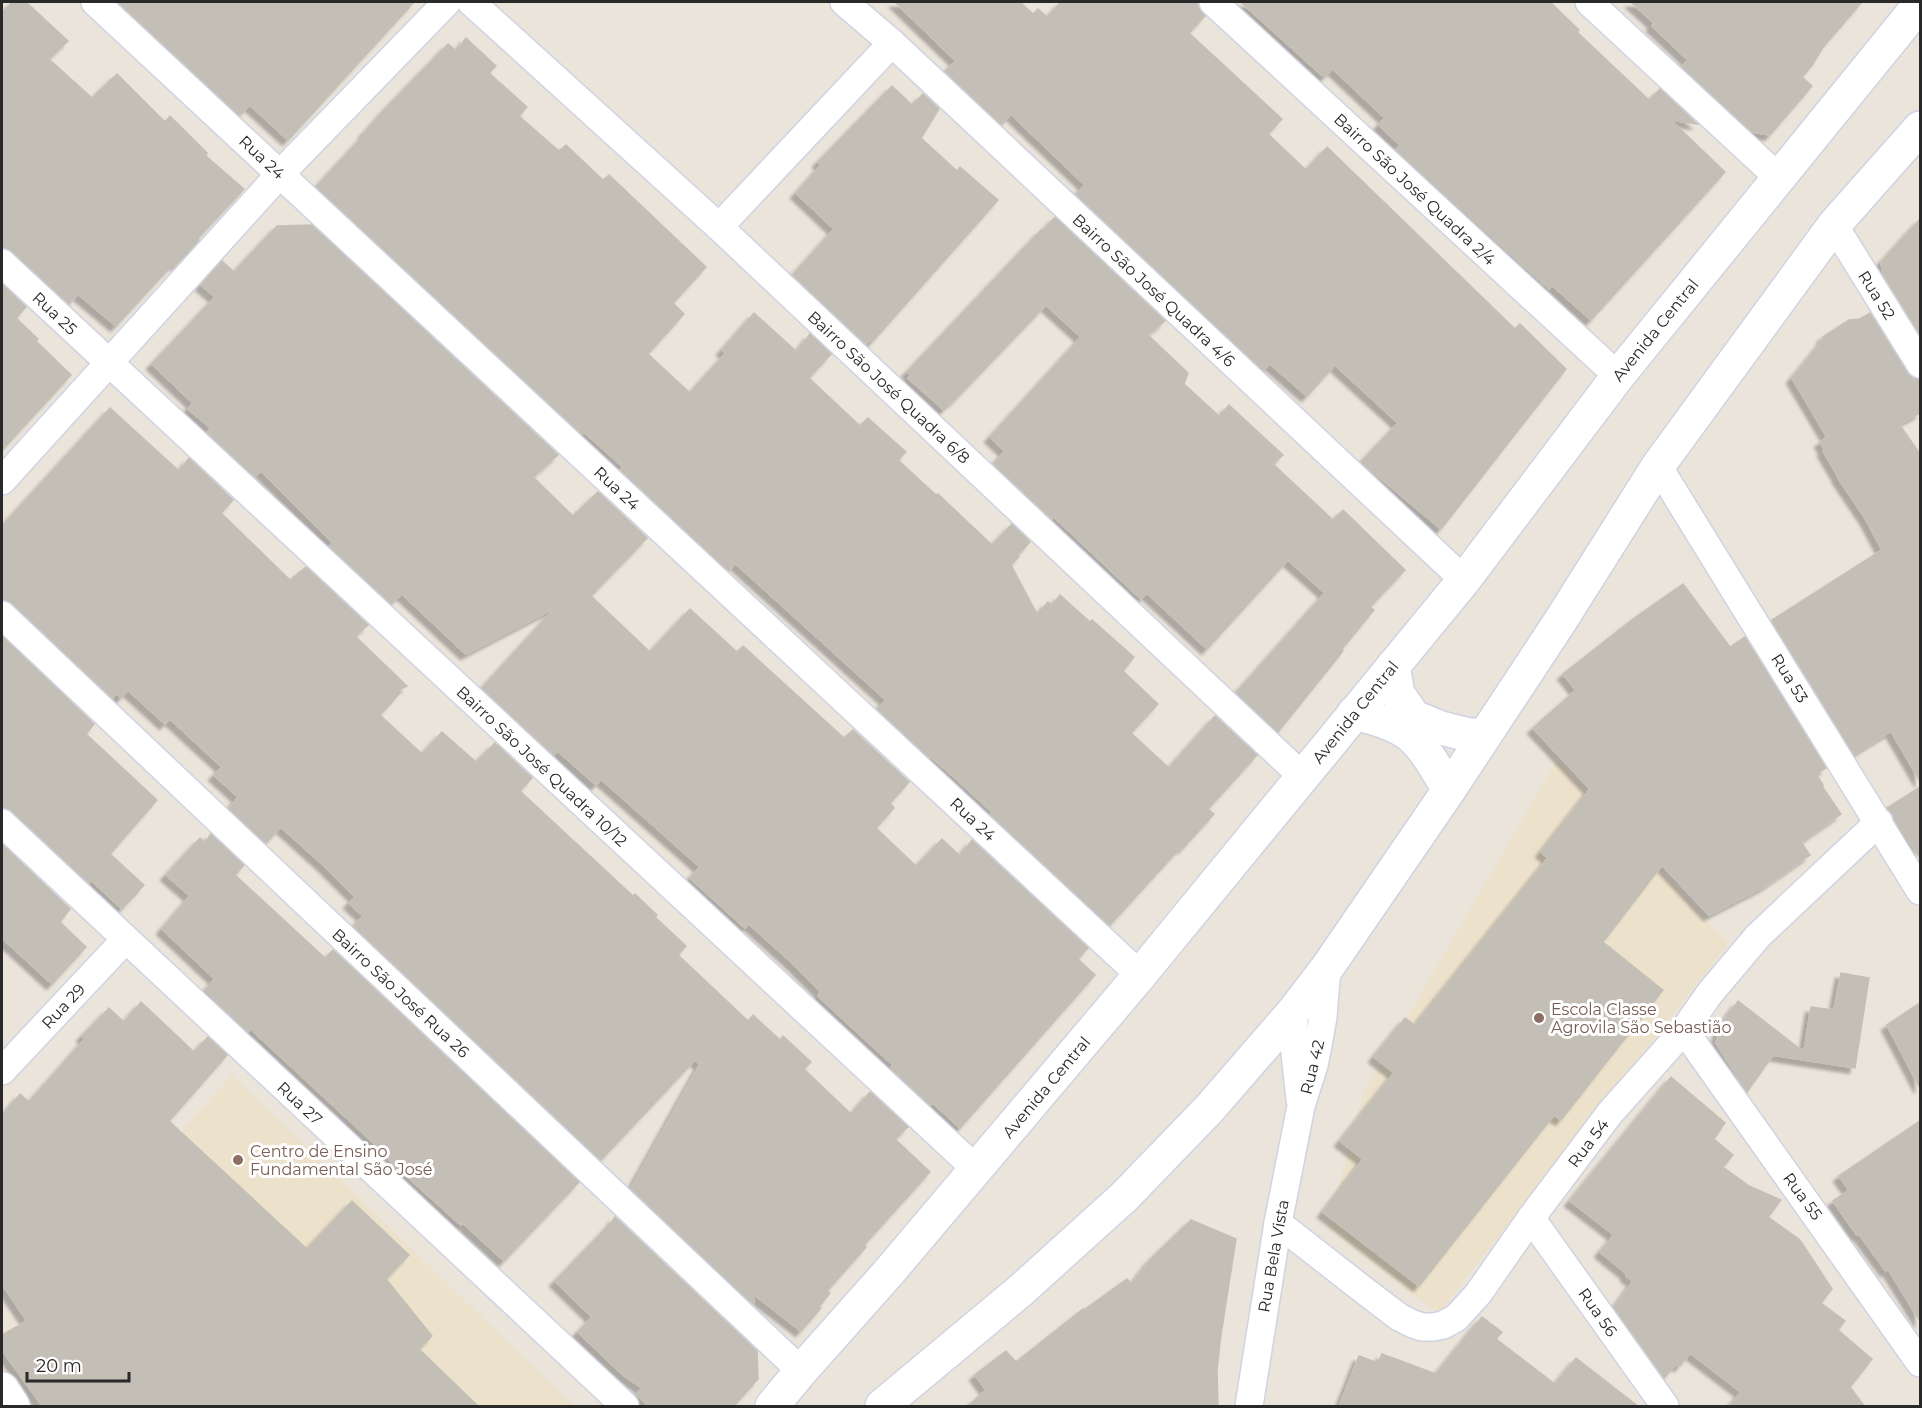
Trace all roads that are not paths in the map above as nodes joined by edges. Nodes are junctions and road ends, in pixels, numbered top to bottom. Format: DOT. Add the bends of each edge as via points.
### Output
graph roads {
  1 [pos="94,2"];
  2 [pos="447,2"];
  3 [pos="471,2"];
  4 [pos="844,2"];
  5 [pos="1213,2"];
  6 [pos="1589,2"];
  7 [pos="1920,4"];
  8 [pos="892,44"];
  9 [pos="1920,128"];
  10 [pos="280,174"];
  11 [pos="1779,178"];
  12 [pos="1834,225"];
  13 [pos="719,227"];
  14 [pos="2,263"];
  15 [pos="108,362"];
  16 [pos="1920,364"];
  17 [pos="1618,376"];
  18 [pos="1658,466"];
  19 [pos="2,481"];
  20 [pos="1464,580"];
  21 [pos="2,615"];
  22 [pos="1392,666"];
  23 [pos="1354,713"];
  24 [pos="1485,735"];
  25 [pos="1302,776"];
  26 [pos="1449,790"];
  27 [pos="1879,822"];
  28 [pos="2,823"];
  29 [pos="1920,891"];
  30 [pos="125,940"];
  31 [pos="1327,968"];
  32 [pos="1140,975"];
  33 [pos="1294,1011"];
  34 [pos="1684,1030"];
  35 [pos="2,1071"];
  36 [pos="1301,1106"];
  37 [pos="976,1169"];
  38 [pos="1531,1218"];
  39 [pos="1278,1223"];
  40 [pos="1920,1363"];
  41 [pos="801,1371"];
  42 [pos="2,1389"];
  43 [pos="13,1407"];
  44 [pos="625,1407"];
  45 [pos="772,1407"];
  46 [pos="882,1407"];
  47 [pos="1249,1407"];
  48 [pos="1665,1407"];
  1 -- 10 [label="street, Rua 24"];
  2 -- 10 [label="street"];
  3 -- 13 [label="street, Bairro São José Quadra 6/8"];
  4 -- 8 [label="street, Bairro São José Quadra 4/6"];
  5 -- 17 [label="street, Bairro São José Quadra 2/4"];
  6 -- 11 [label="street"];
  7 -- 11 [label="street, Avenida Central"];
  8 -- 13 [label="street"];
  8 -- 20 [label="street, Bairro São José Quadra 4/6"];
  9 -- 12 [label="street"];
  10 -- 15 [label="street"];
  10 -- 32 [label="street, Rua 24"];
  11 -- 17 [label="street, Avenida Central"];
  12 -- 16 [label="street, Rua 52"];
  12 -- 18 [label="street"];
  13 -- 25 [label="street, Bairro São José Quadra 6/8"];
  14 -- 15 [label="street, Rua 25"];
  15 -- 19 [label="street"];
  15 -- 37 [label="street, Bairro São José Quadra 10/12"];
  17 -- 20 [label="street, Avenida Central"];
  18 -- 24 [label="street"];
  18 -- 27 [label="street, Rua 53"];
  20 -- 22 [label="street, Avenida Central"];
  21 -- 41 [label="street, Bairro São José Rua 26"];
  22 -- 23 [label="street, Avenida Central"];
  22 -- 24 [label="street" via="1398,694 1414,717 1441,728"];
  23 -- 25 [label="street, Avenida Central"];
  23 -- 26 [label="street" via="1388,723 1410,736"];
  24 -- 26 [label="street"];
  25 -- 32 [label="street, Avenida Central"];
  26 -- 31 [label="street"];
  27 -- 29 [label="street, Rua 53"];
  27 -- 34 [label="street, Rua 54" via="1758,936"];
  28 -- 30 [label="street, Rua 27"];
  30 -- 35 [label="street, Rua 29"];
  30 -- 44 [label="street, Rua 27"];
  31 -- 33 [label="street"];
  31 -- 36 [label="street, Rua 42" via="1319,1040"];
  32 -- 37 [label="street, Avenida Central"];
  33 -- 36 [label="street, Rua 42"];
  33 -- 46 [label="street" via="1210,1108 1124,1197"];
  34 -- 38 [label="street, Rua 54" via="1610,1113"];
  34 -- 40 [label="street, Rua 55"];
  36 -- 39 [label="street, Rua Bela Vista"];
  37 -- 41 [label="street, Avenida Central"];
  38 -- 39 [label="street, Rua 54" via="1469,1305 1451,1321 1433,1327 1422,1327 1399,1317"];
  38 -- 48 [label="street, Rua 56"];
  39 -- 47 [label="street, Rua Bela Vista"];
  41 -- 45 [label="street, Avenida Central"];
  42 -- 43 [label="street"];
}
